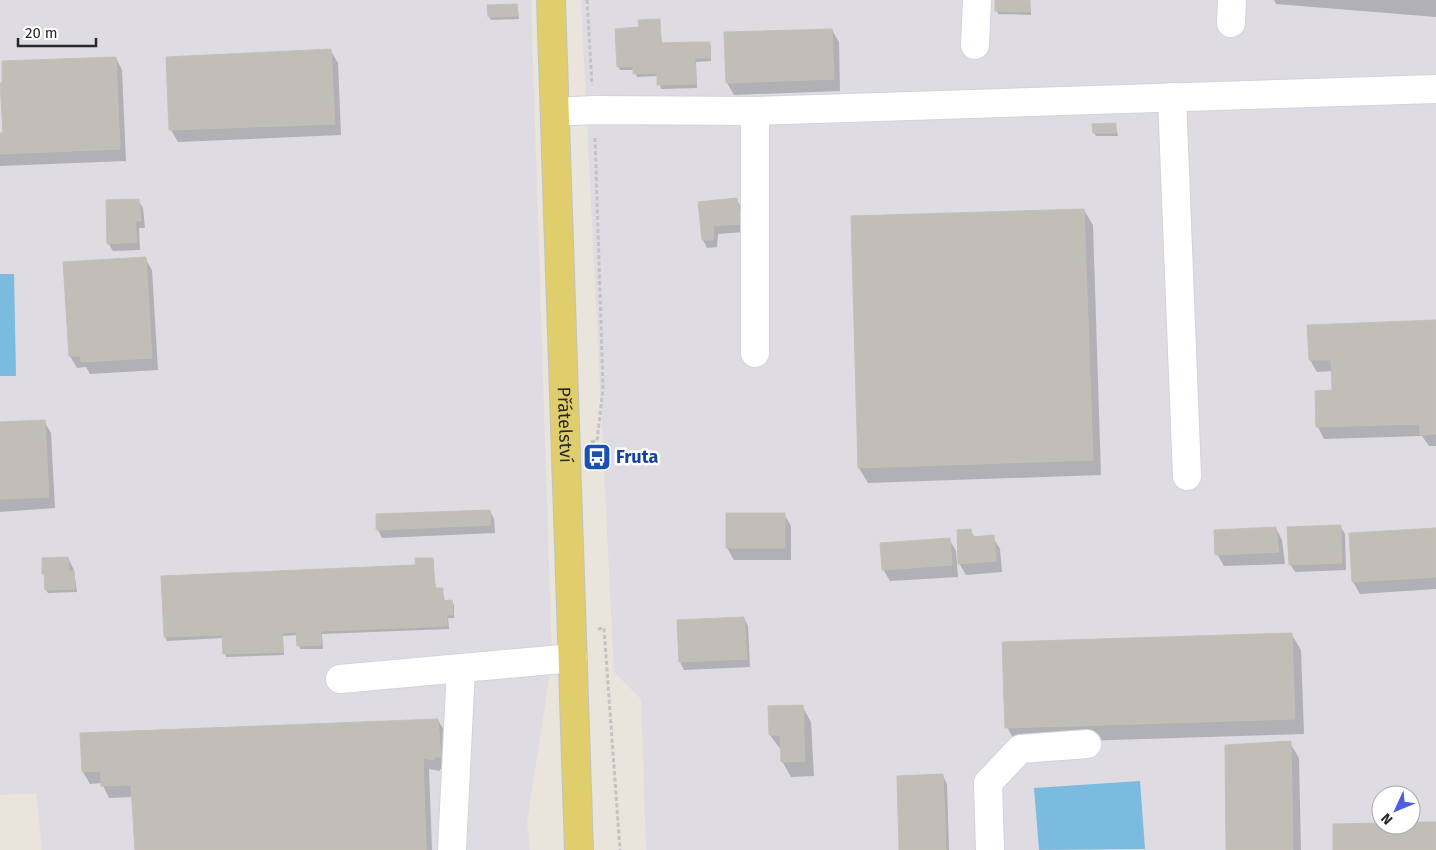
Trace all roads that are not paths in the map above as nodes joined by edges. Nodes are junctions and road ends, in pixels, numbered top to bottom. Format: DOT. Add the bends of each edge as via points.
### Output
graph roads {
  1 [pos="551,0"];
  2 [pos="977,0"];
  3 [pos="975,45"];
  4 [pos="1436,88"];
  5 [pos="1172,97"];
  6 [pos="755,111"];
  7 [pos="555,112"];
  8 [pos="755,352"];
  9 [pos="1187,476"];
  10 [pos="572,646"];
  11 [pos="461,668"];
  12 [pos="340,679"];
  13 [pos="1087,744"];
  14 [pos="452,850"];
  15 [pos="579,850"];
  16 [pos="990,850"];
  1 -- 7 [label="main road, Přátelství"];
  2 -- 3 [label="street"];
  4 -- 5 [label="street"];
  5 -- 6 [label="street"];
  5 -- 9 [label="street"];
  6 -- 7 [label="street"];
  6 -- 8 [label="street"];
  7 -- 10 [label="main road, Přátelství"];
  10 -- 11 [label="street"];
  10 -- 15 [label="main road, Přátelství"];
  11 -- 12 [label="street"];
  11 -- 14 [label="street"];
  13 -- 16 [label="street" via="1020,749 988,783"];
}
